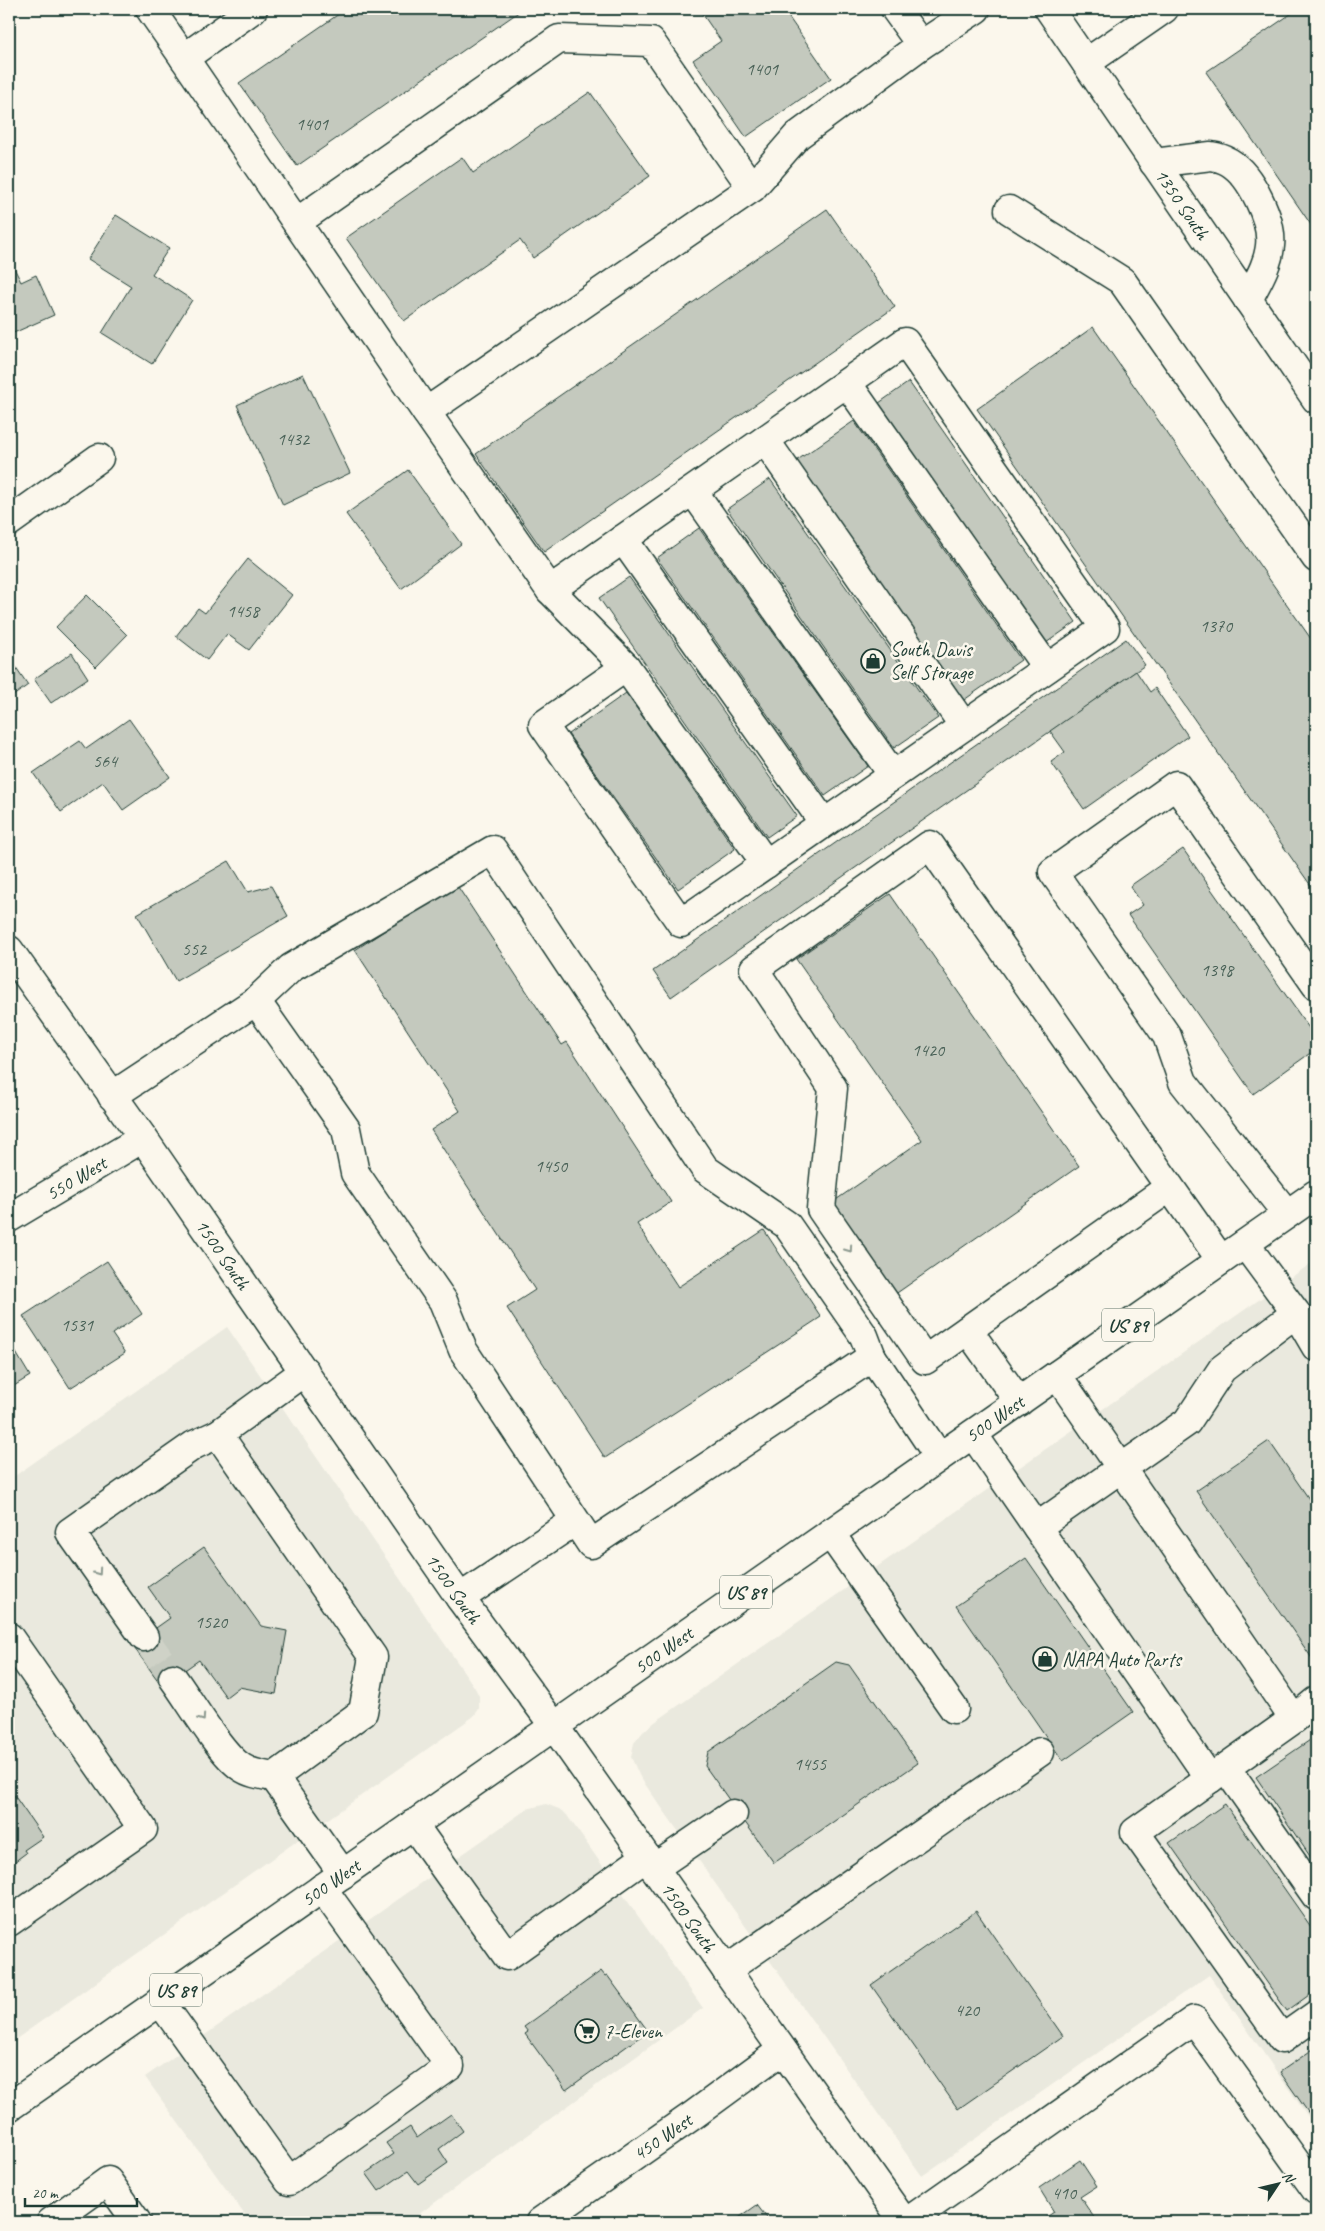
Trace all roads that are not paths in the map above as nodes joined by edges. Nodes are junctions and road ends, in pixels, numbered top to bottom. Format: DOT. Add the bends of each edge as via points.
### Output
graph roads {
  1 [pos="150,9"];
  2 [pos="253,9"];
  3 [pos="895,9"];
  4 [pos="976,9"];
  5 [pos="1049,9"];
  6 [pos="1164,9"];
  7 [pos="921,45"];
  8 [pos="184,58"];
  9 [pos="1086,63"];
  10 [pos="1154,163"];
  11 [pos="752,188"];
  12 [pos="1009,210"];
  13 [pos="297,222"];
  14 [pos="1248,300"];
  15 [pos="1308,368"];
  16 [pos="847,383"];
  17 [pos="1316,399"];
  18 [pos="426,412"];
  19 [pos="765,440"];
  20 [pos="99,458"];
  21 [pos="693,491"];
  22 [pos="9,522"];
  23 [pos="624,539"];
  24 [pos="1316,558"];
  25 [pos="550,590"];
  26 [pos="626,667"];
  27 [pos="1047,668"];
  28 [pos="964,726"];
  29 [pos="893,775"];
  30 [pos="824,824"];
  31 [pos="766,864"];
  32 [pos="9,950"];
  33 [pos="1316,985"];
  34 [pos="256,1001"];
  35 [pos="112,1096"];
  36 [pos="144,1138"];
  37 [pos="1170,1187"];
  38 [pos="1316,1194"];
  39 [pos="1287,1214"];
  40 [pos="9,1218"];
  41 [pos="1245,1244"];
  42 [pos="1221,1260"];
  43 [pos="1296,1313"];
  44 [pos="968,1330"];
  45 [pos="1316,1347"];
  46 [pos="872,1357"];
  47 [pos="305,1372"];
  48 [pos="1057,1375"];
  49 [pos="1018,1402"];
  50 [pos="218,1434"];
  51 [pos="973,1434"];
  52 [pos="939,1457"];
  53 [pos="1122,1468"];
  54 [pos="575,1521"];
  55 [pos="1037,1527"];
  56 [pos="830,1533"];
  57 [pos="460,1598"];
  58 [pos="9,1637"];
  59 [pos="144,1637"];
  60 [pos="173,1678"];
  61 [pos="1316,1701"];
  62 [pos="954,1709"];
  63 [pos="1294,1719"];
  64 [pos="554,1726"];
  65 [pos="1040,1752"];
  66 [pos="1218,1773"];
  67 [pos="274,1777"];
  68 [pos="733,1814"];
  69 [pos="413,1824"];
  70 [pos="650,1863"];
  71 [pos="333,1881"];
  72 [pos="1316,1896"];
  73 [pos="9,1922"];
  74 [pos="726,1970"];
  75 [pos="160,2001"];
  76 [pos="1316,2015"];
  77 [pos="782,2050"];
  78 [pos="9,2108"];
  79 [pos="1316,2190"];
  80 [pos="50,2222"];
  81 [pos="137,2222"];
  82 [pos="540,2222"];
  83 [pos="905,2222"];
  1 -- 8 [label="street"];
  2 -- 8 [label="street"];
  3 -- 7 [label="street"];
  4 -- 7 [label="street"];
  5 -- 9 [label="street, 1350 South"];
  6 -- 9 [label="street"];
  7 -- 11 [label="street" via="797,136"];
  8 -- 13 [label="street"];
  9 -- 10 [label="street, 1350 South"];
  10 -- 14 [label="street, 1350 South"];
  10 -- 14 [label="street" via="1211,156 1220,158 1235,166 1255,192 1267,218 1271,244 1268,261"];
  11 -- 13 [label="street" via="651,42 558,39"];
  11 -- 18 [label="street"];
  12 -- 24 [label="street" via="1122,281"];
  13 -- 18 [label="street"];
  14 -- 15 [label="street, 1350 South"];
  15 -- 17 [label="street, 1350 South"];
  16 -- 19 [label="street"];
  16 -- 27 [label="street"];
  16 -- 27 [label="street" via="905,342 1105,628"];
  18 -- 25 [label="street"];
  19 -- 21 [label="street"];
  19 -- 28 [label="street"];
  20 -- 22 [label="street"];
  21 -- 23 [label="street"];
  21 -- 29 [label="street"];
  23 -- 25 [label="street"];
  23 -- 30 [label="street"];
  25 -- 26 [label="street"];
  26 -- 31 [label="street"];
  26 -- 31 [label="street" via="543,725 681,924"];
  27 -- 28 [label="street"];
  28 -- 29 [label="street"];
  29 -- 30 [label="street"];
  30 -- 31 [label="street"];
  32 -- 35 [label="street, 1500 South"];
  33 -- 39 [label="street" via="1176,785 1053,872 1167,1036 1183,1082"];
  34 -- 35 [label="street"];
  34 -- 46 [label="street" via="291,968 493,850 705,1169 787,1225 864,1336"];
  34 -- 54 [label="street" via="346,1129 356,1172 443,1301 463,1350"];
  35 -- 36 [label="street, 1500 South"];
  36 -- 40 [label="street, 550 West"];
  36 -- 47 [label="street, 1500 South"];
  37 -- 42 [label="street"];
  37 -- 44 [label="street"];
  37 -- 44 [label="street, one-way" via="930,845 754,969 833,1088 821,1209 926,1360"];
  38 -- 39 [label="street, 500 West / US 89"];
  39 -- 41 [label="street, 500 West / US 89"];
  41 -- 42 [label="street, 500 West / US 89"];
  41 -- 43 [label="street"];
  42 -- 48 [label="street, 500 West / US 89"];
  43 -- 45 [label="street"];
  43 -- 53 [label="street" via="1222,1369 1188,1422"];
  44 -- 49 [label="street"];
  46 -- 52 [label="street"];
  46 -- 54 [label="street" via="591,1544"];
  47 -- 50 [label="street"];
  47 -- 57 [label="street, 1500 South"];
  48 -- 49 [label="street, 500 West / US 89"];
  48 -- 53 [label="street"];
  49 -- 51 [label="street, 500 West / US 89"];
  50 -- 59 [label="street, one-way" via="194,1445 70,1532"];
  50 -- 67 [label="street" via="373,1657 363,1712"];
  51 -- 52 [label="street, 500 West / US 89"];
  51 -- 55 [label="street"];
  52 -- 56 [label="street, 500 West / US 89"];
  53 -- 55 [label="street"];
  53 -- 63 [label="street"];
  54 -- 57 [label="street"];
  55 -- 66 [label="street"];
  56 -- 62 [label="street"];
  56 -- 64 [label="street, 500 West / US 89"];
  57 -- 64 [label="street, 1500 South"];
  58 -- 73 [label="street" via="143,1829"];
  60 -- 67 [label="street, one-way" via="241,1768"];
  61 -- 63 [label="street"];
  63 -- 66 [label="street"];
  64 -- 69 [label="street, 500 West / US 89"];
  64 -- 70 [label="street, 1500 South"];
  65 -- 74 [label="street"];
  66 -- 72 [label="street"];
  66 -- 76 [label="street" via="1135,1832 1282,2039"];
  67 -- 71 [label="street"];
  68 -- 70 [label="street"];
  69 -- 70 [label="street" via="507,1956"];
  69 -- 71 [label="street, 500 West / US 89"];
  70 -- 74 [label="street, 1500 South"];
  71 -- 75 [label="street, 500 West / US 89"];
  71 -- 75 [label="street" via="450,2066 289,2180"];
  74 -- 77 [label="street, 1500 South"];
  75 -- 78 [label="street, 500 West / US 89"];
  77 -- 82 [label="street, 450 West"];
  77 -- 83 [label="street, 1500 South"];
  79 -- 83 [label="street" via="1194,2020"];
  80 -- 81 [label="street" via="108,2182"];
}
